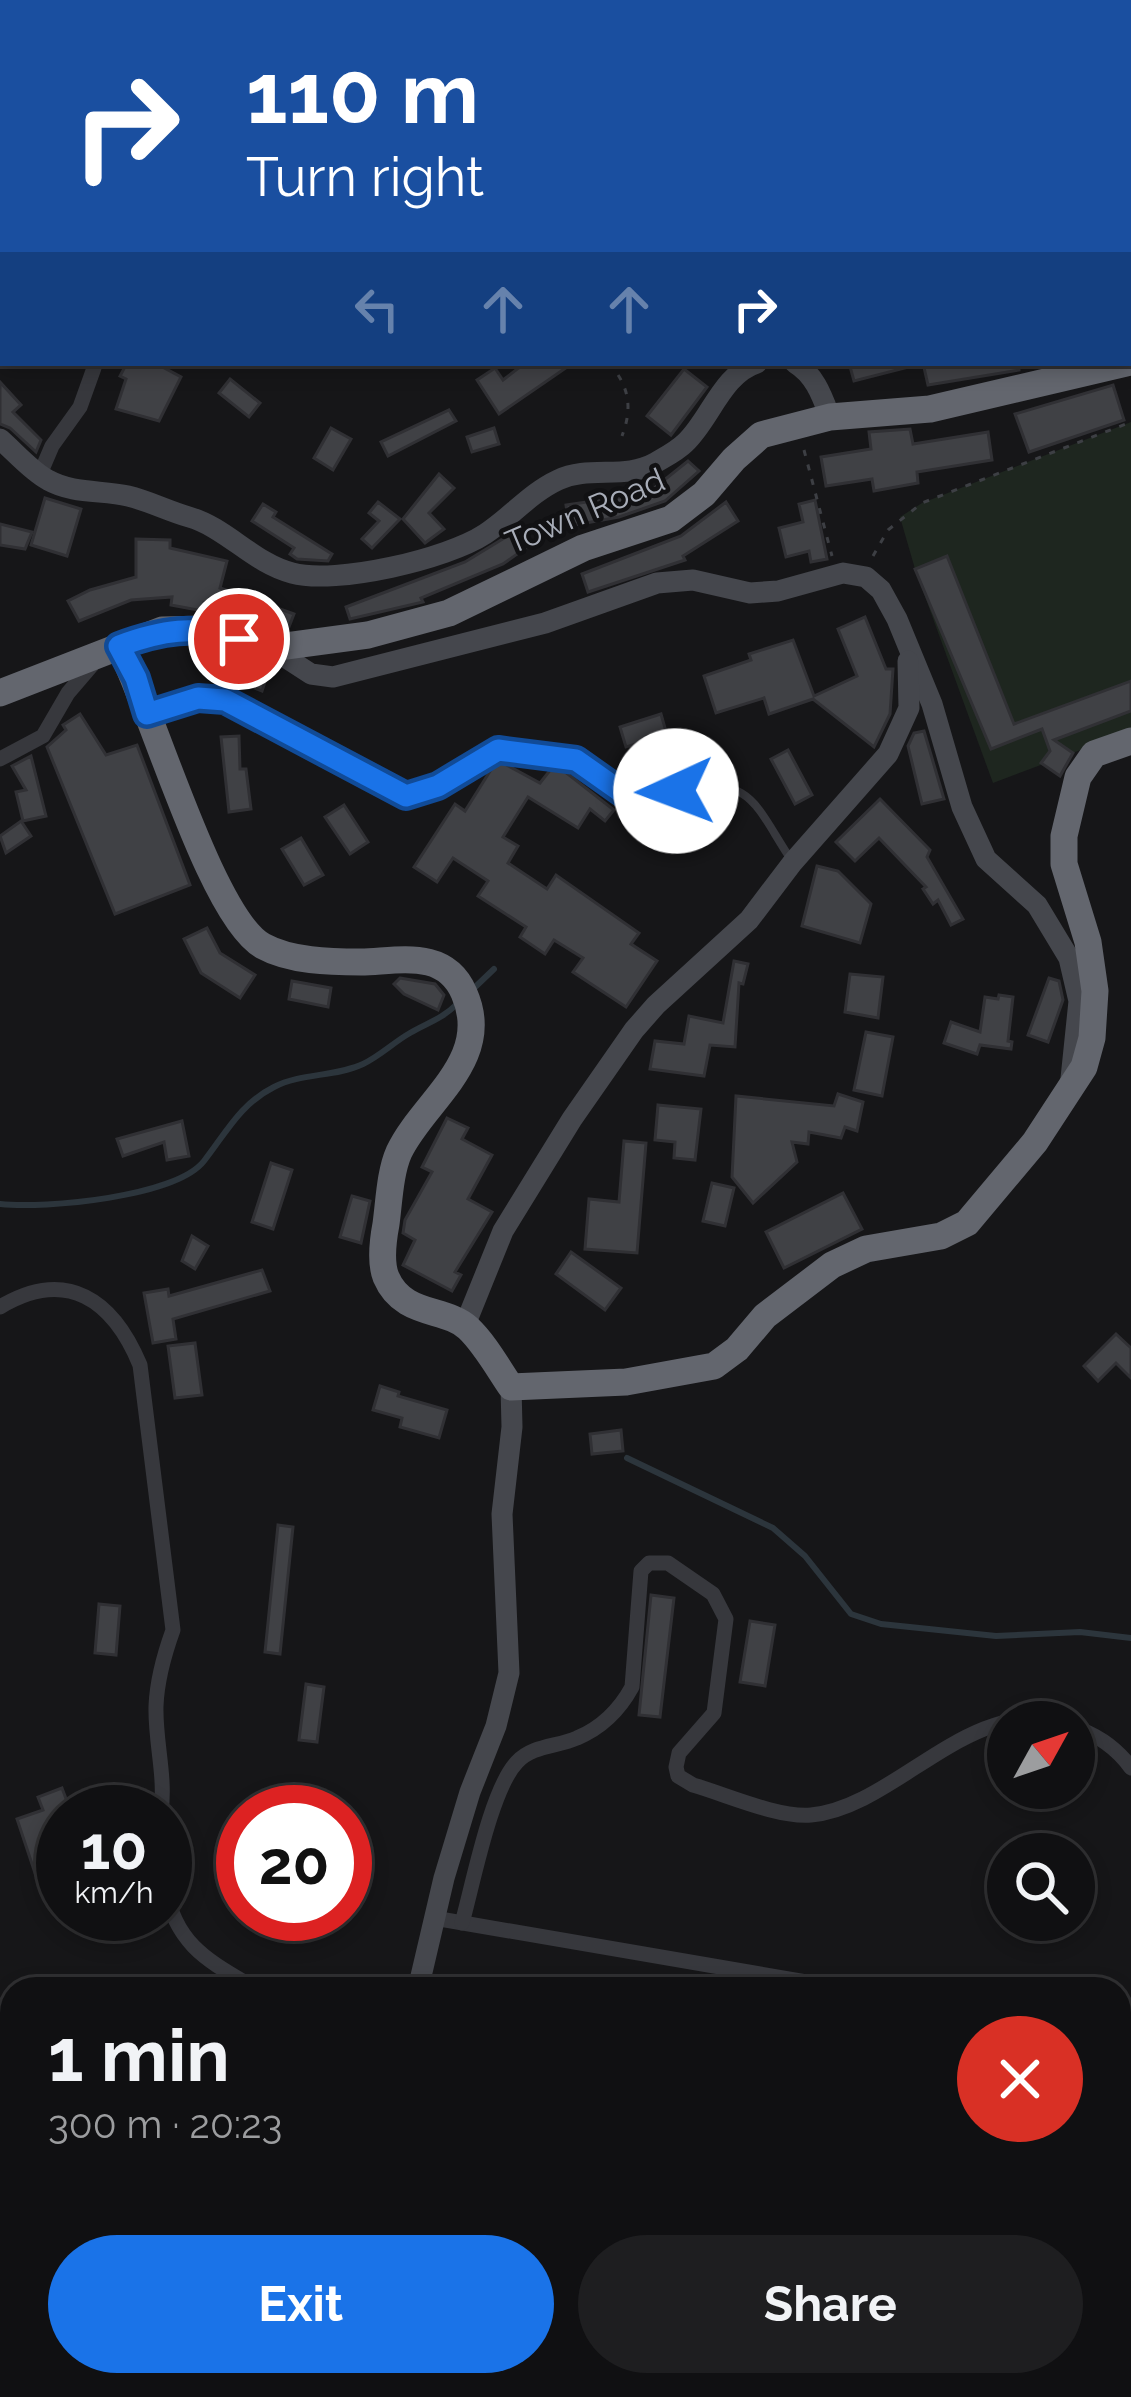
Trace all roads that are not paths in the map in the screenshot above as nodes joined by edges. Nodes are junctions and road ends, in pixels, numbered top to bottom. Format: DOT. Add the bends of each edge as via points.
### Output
graph roads {
  1 [pos="753,366"];
  2 [pos="800,366"];
  3 [pos="1114,366"];
  4 [pos="94,368"];
  5 [pos="830,417"];
  6 [pos="0,439"];
  7 [pos="40,474"];
  8 [pos="904,637"];
  9 [pos="119,646"];
  10 [pos="271,648"];
  11 [pos="0,693"];
  12 [pos="147,714"];
  13 [pos="1131,741"];
  14 [pos="0,759"];
  15 [pos="576,760"];
  16 [pos="793,862"];
  17 [pos="1070,1089"];
  18 [pos="0,1307"];
  19 [pos="465,1324"];
  20 [pos="511,1387"];
  21 [pos="987,1727"];
  22 [pos="1095,1738"];
  23 [pos="1131,1768"];
  24 [pos="165,1785"];
  25 [pos="434,1918"];
  26 [pos="462,1923"];
  27 [pos="188,1941"];
  28 [pos="232,1977"];
  29 [pos="421,1977"];
  30 [pos="777,1977"];
  1 -- 7 [label="street" via="730,382 684,444 650,466 560,478 480,537 388,568 287,572 201,520"];
  2 -- 5 [label="street"];
  3 -- 5 [label="highway, Town Road" via="929,409"];
  4 -- 7 [label="street"];
  5 -- 10 [label="highway, Town Road" via="761,436 671,519 583,548 449,613"];
  6 -- 7 [label="street"];
  8 -- 10 [label="street" via="881,590 855,572 766,593 693,580 657,583 545,623 333,677 311,674"];
  8 -- 16 [label="street" via="909,708 888,754"];
  8 -- 17 [label="street" via="986,859 1037,905 1069,958 1079,1001"];
  9 -- 10 [label="highway, Town Road" via="162,630 206,629"];
  9 -- 11 [label="highway, Town Road"];
  9 -- 12 [label="highway"];
  9 -- 14 [label="street" via="78,679 43,736"];
  12 -- 15 [label="street" via="198,698 225,700 406,796 498,750"];
  12 -- 19 [label="highway" via="218,889 259,944 285,956 433,962 453,973 465,995 472,1021 465,1053 399,1153 382,1246 385,1276 401,1299"];
  13 -- 17 [label="highway" via="1094,754 1070,799 1064,864 1095,992 1092,1038"];
  15 -- 16 [label="lane" via="634,801 732,786 758,806"];
  16 -- 19 [label="street" via="749,920 656,1005 595,1085 503,1231"];
  17 -- 20 [label="highway" via="967,1222 832,1265 714,1366 626,1382"];
  18 -- 24 [label="street" via="25,1292 74,1292 115,1317 140,1365 172,1630 156,1706"];
  19 -- 20 [label="highway"];
  20 -- 25 [label="street" via="502,1514 509,1673"];
  21 -- 26 [label="street" via="845,1806 812,1815 693,1785 676,1767 714,1713 726,1619 713,1594 668,1563 650,1563 641,1570 632,1687 600,1724 531,1751 506,1777"];
  22 -- 23 [label="street"];
  25 -- 26 [label="street"];
  25 -- 29 [label="street"];
  26 -- 30 [label="street"];
  27 -- 28 [label="street"];
}
